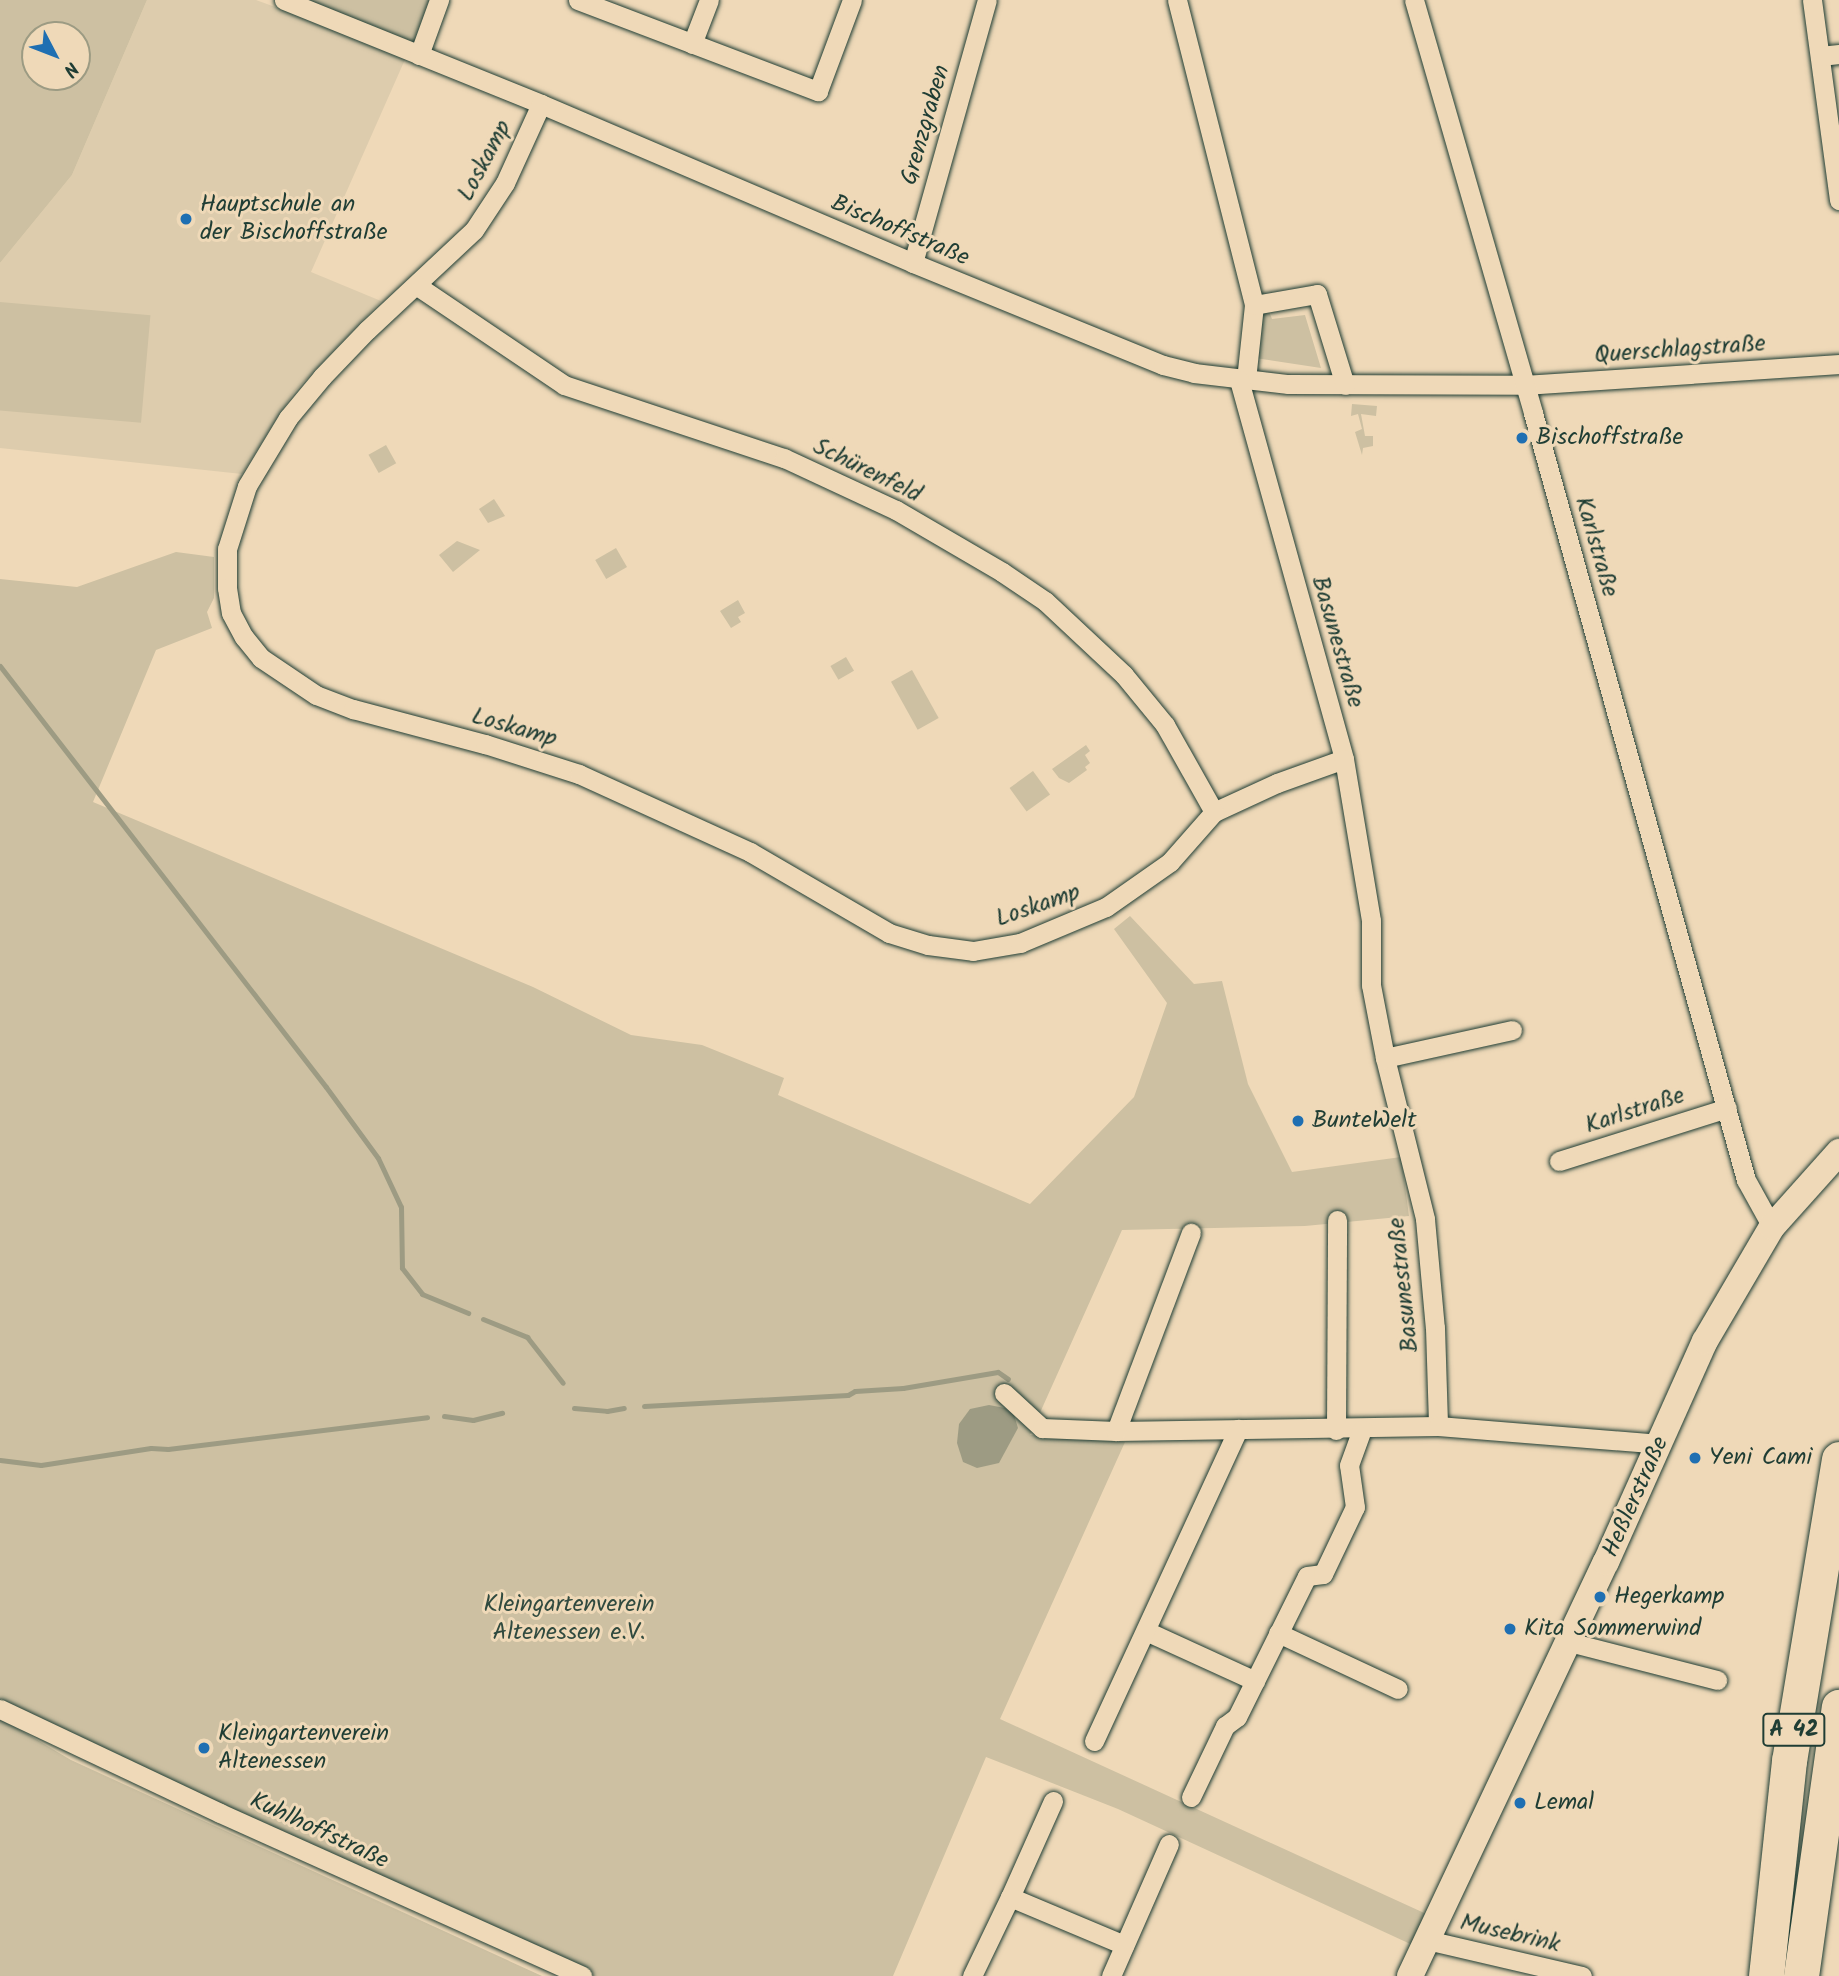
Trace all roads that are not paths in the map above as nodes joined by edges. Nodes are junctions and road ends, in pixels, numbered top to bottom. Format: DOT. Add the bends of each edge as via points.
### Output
graph roads {
  1 [pos="284,0"];
  2 [pos="439,0"];
  3 [pos="578,0"];
  4 [pos="709,0"];
  5 [pos="852,0"];
  6 [pos="987,0"];
  7 [pos="1177,0"];
  8 [pos="1413,0"];
  9 [pos="1812,0"];
  10 [pos="692,44"];
  11 [pos="419,55"];
  12 [pos="1830,55"];
  13 [pos="541,104"];
  14 [pos="1839,200"];
  15 [pos="913,263"];
  16 [pos="416,285"];
  17 [pos="1254,305"];
  18 [pos="1839,364"];
  19 [pos="1243,380"];
  20 [pos="1345,385"];
  21 [pos="1524,385"];
  22 [pos="1344,759"];
  23 [pos="1214,812"];
  24 [pos="1513,1030"];
  25 [pos="1385,1058"];
  26 [pos="1727,1108"];
  27 [pos="1839,1152"];
  28 [pos="1559,1161"];
  29 [pos="1337,1220"];
  30 [pos="1772,1227"];
  31 [pos="1191,1233"];
  32 [pos="1004,1393"];
  33 [pos="1438,1426"];
  34 [pos="1238,1429"];
  35 [pos="1362,1429"];
  36 [pos="1336,1430"];
  37 [pos="1116,1431"];
  38 [pos="1660,1444"];
  39 [pos="1839,1459"];
  40 [pos="1146,1631"];
  41 [pos="1278,1633"];
  42 [pos="1569,1642"];
  43 [pos="1717,1680"];
  44 [pos="1255,1681"];
  45 [pos="1398,1689"];
  46 [pos="1839,1707"];
  47 [pos="0,1709"];
  48 [pos="1094,1741"];
  49 [pos="1191,1797"];
  50 [pos="1053,1801"];
  51 [pos="1169,1844"];
  52 [pos="1010,1897"];
  53 [pos="1427,1940"];
  54 [pos="1124,1945"];
  55 [pos="582,1976"];
  56 [pos="972,1976"];
  57 [pos="1111,1976"];
  58 [pos="1410,1976"];
  59 [pos="1582,1976"];
  60 [pos="1766,1976"];
  61 [pos="1801,1976"];
  1 -- 11 [label="street, Bischoffstraße"];
  2 -- 11 [label="street"];
  3 -- 10 [label="street"];
  4 -- 10 [label="street"];
  5 -- 10 [label="street" via="818,91"];
  6 -- 15 [label="street, Grenzgraben"];
  7 -- 17 [label="street, Basunestraße"];
  8 -- 21 [label="street, Karlstraße"];
  9 -- 12 [label="street"];
  11 -- 13 [label="street, Bischoffstraße"];
  12 -- 14 [label="street"];
  13 -- 15 [label="street, Bischoffstraße"];
  13 -- 16 [label="street, Loskamp" via="488,211"];
  15 -- 19 [label="street, Bischoffstraße" via="1163,365"];
  16 -- 23 [label="street, Schürenfeld" via="564,386 784,458 896,510 1002,572 1052,608 1124,676 1165,725"];
  16 -- 23 [label="street, Loskamp" via="350,347 296,408 247,486 236,516 227,549 231,613 261,658 292,681 353,709 579,774 750,852 890,933 928,945 973,951 1020,943 1106,907 1170,862"];
  17 -- 19 [label="street, Basunestraße"];
  17 -- 20 [label="street" via="1317,295"];
  18 -- 21 [label="street, Querschlagstraße"];
  19 -- 20 [label="street, Bischoffstraße"];
  19 -- 22 [label="street, Basunestraße"];
  20 -- 21 [label="street, Bischoffstraße"];
  21 -- 26 [label="street, Karlstraße"];
  22 -- 23 [label="street, Loskamp"];
  22 -- 25 [label="street, Basunestraße" via="1371,921 1371,985"];
  24 -- 25 [label="street"];
  25 -- 33 [label="street, Basunestraße" via="1425,1219"];
  26 -- 28 [label="street, Karlstraße"];
  26 -- 30 [label="street, Karlstraße" via="1746,1180"];
  27 -- 30 [label="street, Heßlerstraße"];
  29 -- 36 [label="street"];
  30 -- 38 [label="street, Heßlerstraße" via="1705,1341"];
  31 -- 37 [label="street"];
  32 -- 37 [label="street" via="1042,1428"];
  33 -- 35 [label="street"];
  33 -- 38 [label="street"];
  34 -- 36 [label="street"];
  34 -- 37 [label="street"];
  34 -- 40 [label="street"];
  35 -- 36 [label="street"];
  35 -- 41 [label="street" via="1349,1465 1355,1507 1323,1574 1307,1576"];
  38 -- 42 [label="street, Heßlerstraße"];
  39 -- 60 [label="highway, A 42" via="1789,1761"];
  40 -- 44 [label="street"];
  40 -- 48 [label="street"];
  41 -- 44 [label="street"];
  41 -- 45 [label="street"];
  42 -- 43 [label="street"];
  42 -- 53 [label="street, Heßlerstraße"];
  44 -- 49 [label="street" via="1237,1717 1225,1726"];
  46 -- 61 [label="highway, A 42"];
  47 -- 55 [label="street, Kuhlhoffstraße"];
  50 -- 52 [label="street"];
  51 -- 54 [label="street"];
  52 -- 54 [label="street"];
  52 -- 56 [label="street"];
  53 -- 58 [label="street, Heßlerstraße"];
  53 -- 59 [label="street, Musebrink"];
  54 -- 57 [label="street"];
}
